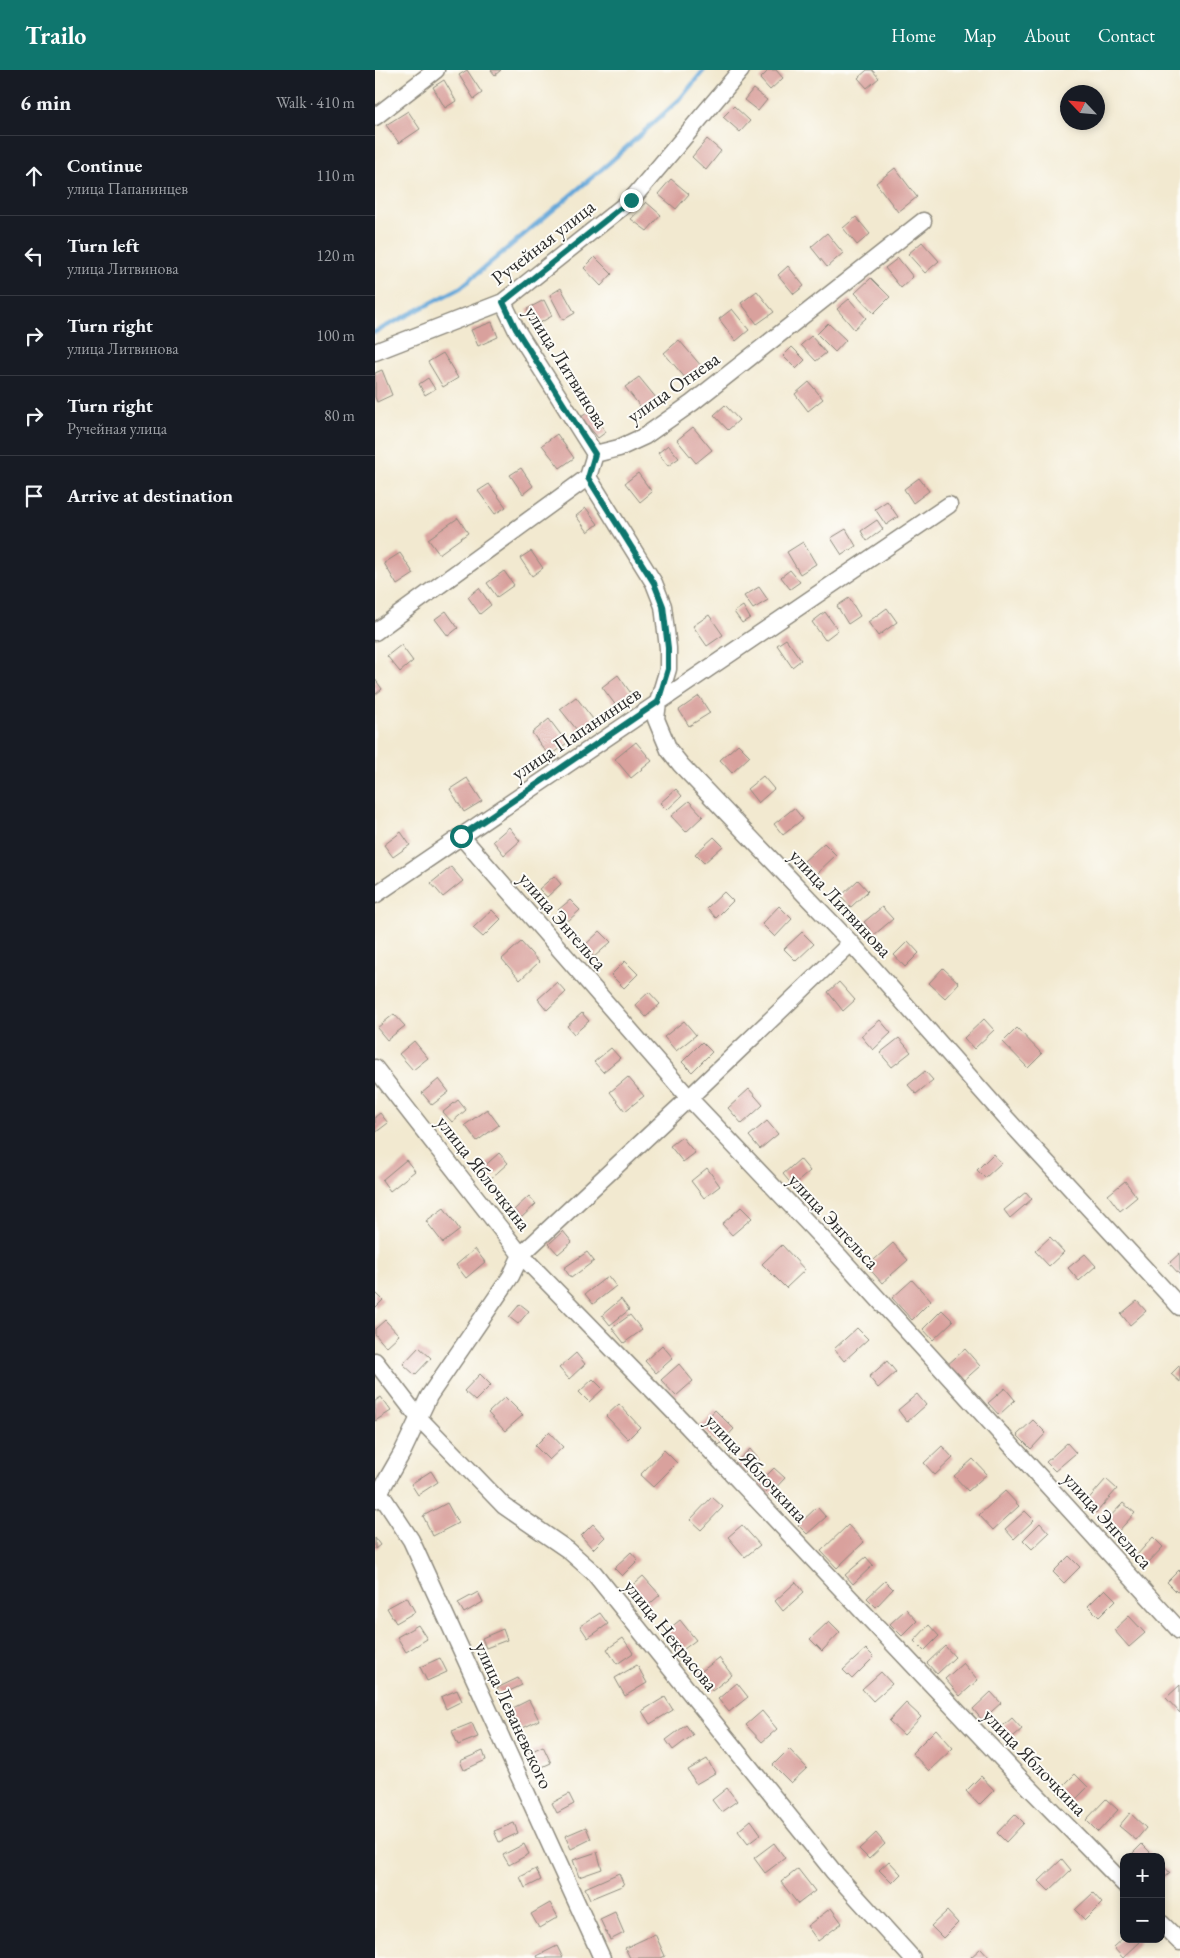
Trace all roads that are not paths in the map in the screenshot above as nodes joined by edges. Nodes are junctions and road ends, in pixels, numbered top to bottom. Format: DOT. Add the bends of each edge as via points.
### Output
graph roads {
  1 [pos="436,70"];
  2 [pos="741,70"];
  3 [pos="375,117"];
  4 [pos="923,221"];
  5 [pos="503,302"];
  6 [pos="375,352"];
  7 [pos="595,454"];
  8 [pos="588,478"];
  9 [pos="949,505"];
  10 [pos="375,632"];
  11 [pos="658,702"];
  12 [pos="461,836"];
  13 [pos="375,895"];
  14 [pos="851,943"];
  15 [pos="375,1068"];
  16 [pos="689,1098"];
  17 [pos="521,1255"];
  18 [pos="1180,1307"];
  19 [pos="375,1361"];
  20 [pos="418,1417"];
  21 [pos="377,1496"];
  22 [pos="1180,1631"];
  23 [pos="1120,1880"];
  24 [pos="1165,1927"];
  25 [pos="1180,1942"];
  26 [pos="602,1958"];
  27 [pos="912,1958"];
  1 -- 3 [label="street"];
  2 -- 5 [label="street, Ручейная улица" via="631,200"];
  4 -- 7 [label="street, улица Огнева" via="693,403 645,436"];
  5 -- 6 [label="street, Ручейная улица"];
  5 -- 7 [label="street, улица Литвинова" via="516,329"];
  7 -- 8 [label="street"];
  8 -- 10 [label="street"];
  8 -- 11 [label="street, улица Литвинова" via="654,583 663,606 668,669"];
  9 -- 11 [label="street, улица Папанинцев"];
  11 -- 12 [label="street, улица Папанинцев"];
  11 -- 14 [label="street, улица Литвинова" via="656,719 659,728 669,750 681,765"];
  12 -- 13 [label="street, улица Папанинцев"];
  12 -- 16 [label="street, улица Энгельса"];
  14 -- 16 [label="street"];
  14 -- 18 [label="street, улица Литвинова"];
  15 -- 17 [label="street, улица Яблочкина"];
  16 -- 17 [label="street"];
  16 -- 22 [label="street, улица Энгельса" via="839,1256"];
  17 -- 20 [label="street" via="511,1276"];
  17 -- 23 [label="street, улица Яблочкина" via="675,1412"];
  19 -- 20 [label="street, улица Некрасова"];
  20 -- 21 [label="street"];
  20 -- 27 [label="street, улица Некрасова" via="504,1506 594,1572 833,1871"];
  21 -- 26 [label="street, улица Леваневского" via="411,1540"];
  24 -- 25 [label="street"];
}
